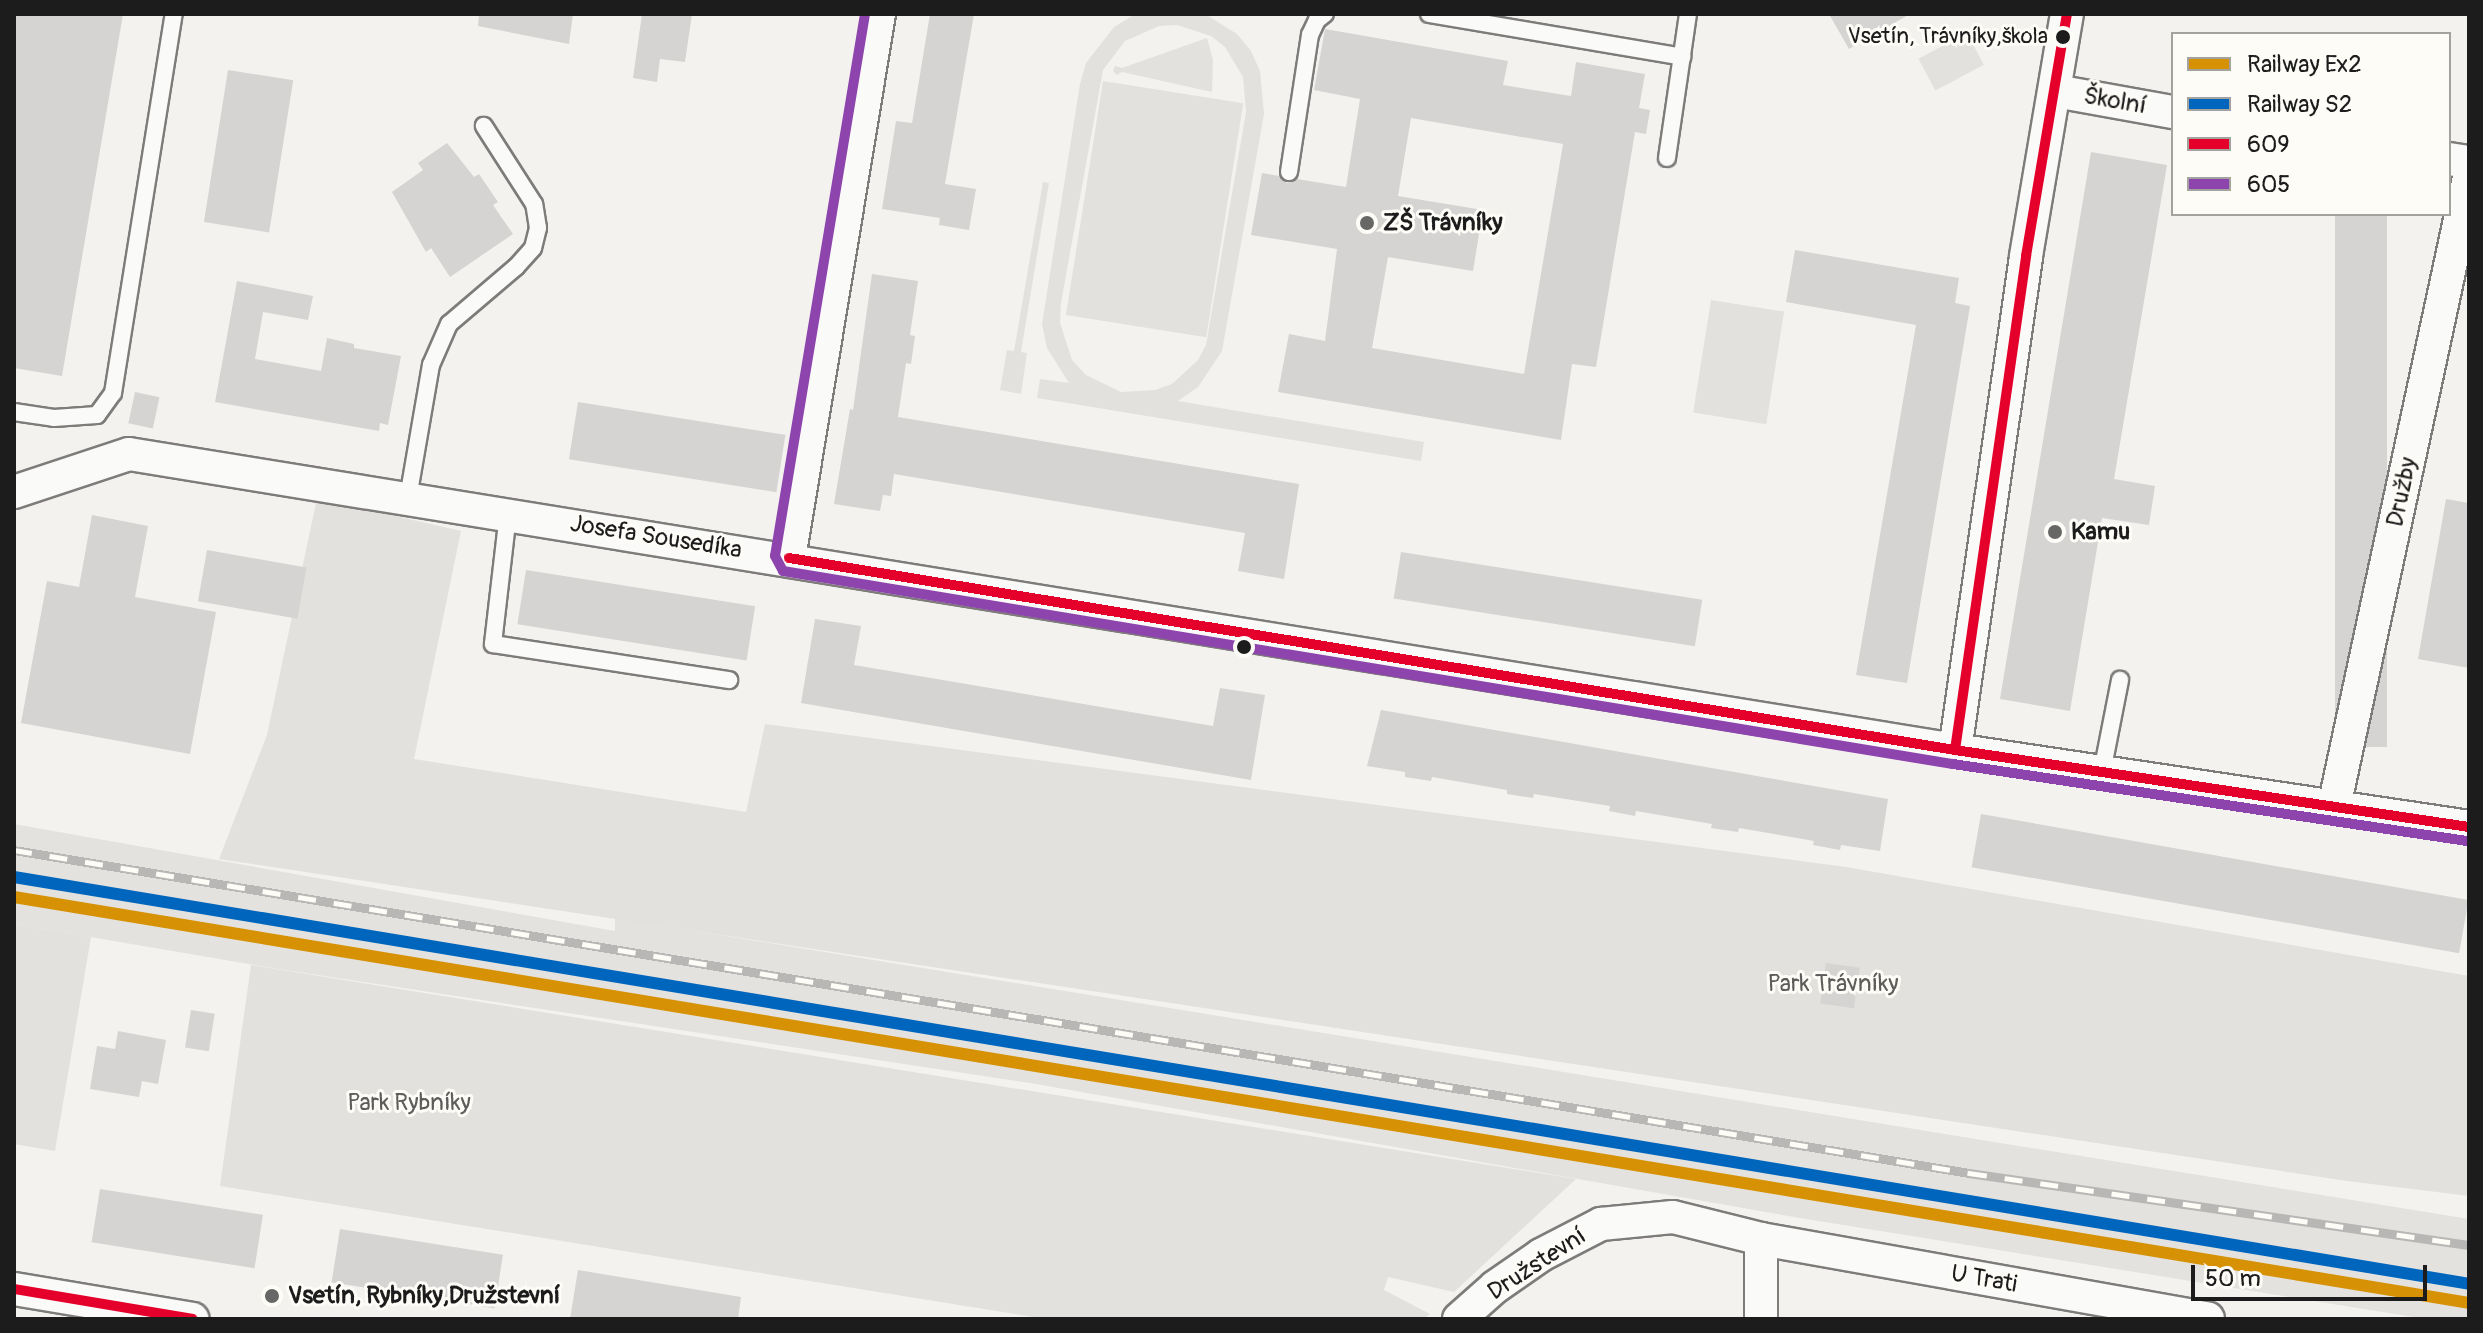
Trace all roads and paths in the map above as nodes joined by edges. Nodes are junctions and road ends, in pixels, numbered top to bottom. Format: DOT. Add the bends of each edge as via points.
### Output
graph roads {
  1 [pos="174,14"];
  2 [pos="879,14"];
  3 [pos="1325,14"];
  4 [pos="1429,14"];
  5 [pos="1688,14"];
  6 [pos="2067,14"];
  7 [pos="1682,57"];
  8 [pos="2056,91"];
  9 [pos="2171,112"];
  10 [pos="484,126"];
  11 [pos="1667,158"];
  12 [pos="1289,172"];
  13 [pos="2469,178"];
  14 [pos="14,412"];
  15 [pos="14,492"];
  16 [pos="408,498"];
  17 [pos="508,514"];
  18 [pos="789,558"];
  19 [pos="729,680"];
  20 [pos="2120,680"];
  21 [pos="1955,750"];
  22 [pos="2102,772"];
  23 [pos="2334,807"];
  24 [pos="2469,827"];
  25 [pos="1761,1239"];
  26 [pos="14,1289"];
  27 [pos="193,1319"];
  28 [pos="1459,1319"];
  29 [pos="1761,1319"];
  30 [pos="2208,1319"];
  1 -- 14 [label="lane" via="113,393 97,415 54,418"];
  2 -- 18 [label="street"];
  3 -- 12 [label="lane" via="1310,35"];
  4 -- 7 [label="lane"];
  5 -- 7 [label="lane"];
  6 -- 8 [label="street"];
  7 -- 11 [label="lane"];
  8 -- 9 [label="street, Školní"];
  8 -- 21 [label="street" via="2026,256"];
  10 -- 16 [label="lane" via="534,204 538,228 533,248 516,267 449,324 431,365"];
  13 -- 23 [label="street, Družby"];
  15 -- 16 [label="street, Josefa Sousedíka" via="129,454"];
  16 -- 17 [label="street, Josefa Sousedíka"];
  17 -- 18 [label="street, Josefa Sousedíka"];
  17 -- 19 [label="lane" via="493,644"];
  18 -- 21 [label="street, Josefa Sousedíka"];
  20 -- 22 [label="lane"];
  21 -- 22 [label="street, Josefa Sousedíka"];
  22 -- 23 [label="street, Josefa Sousedíka"];
  23 -- 24 [label="street, Josefa Sousedíka"];
  25 -- 28 [label="street, Družstevní" via="1673,1217 1613,1220 1541,1255"];
  25 -- 29 [label="street"];
  25 -- 30 [label="street, U Trati"];
  26 -- 27 [label="street"];
}
